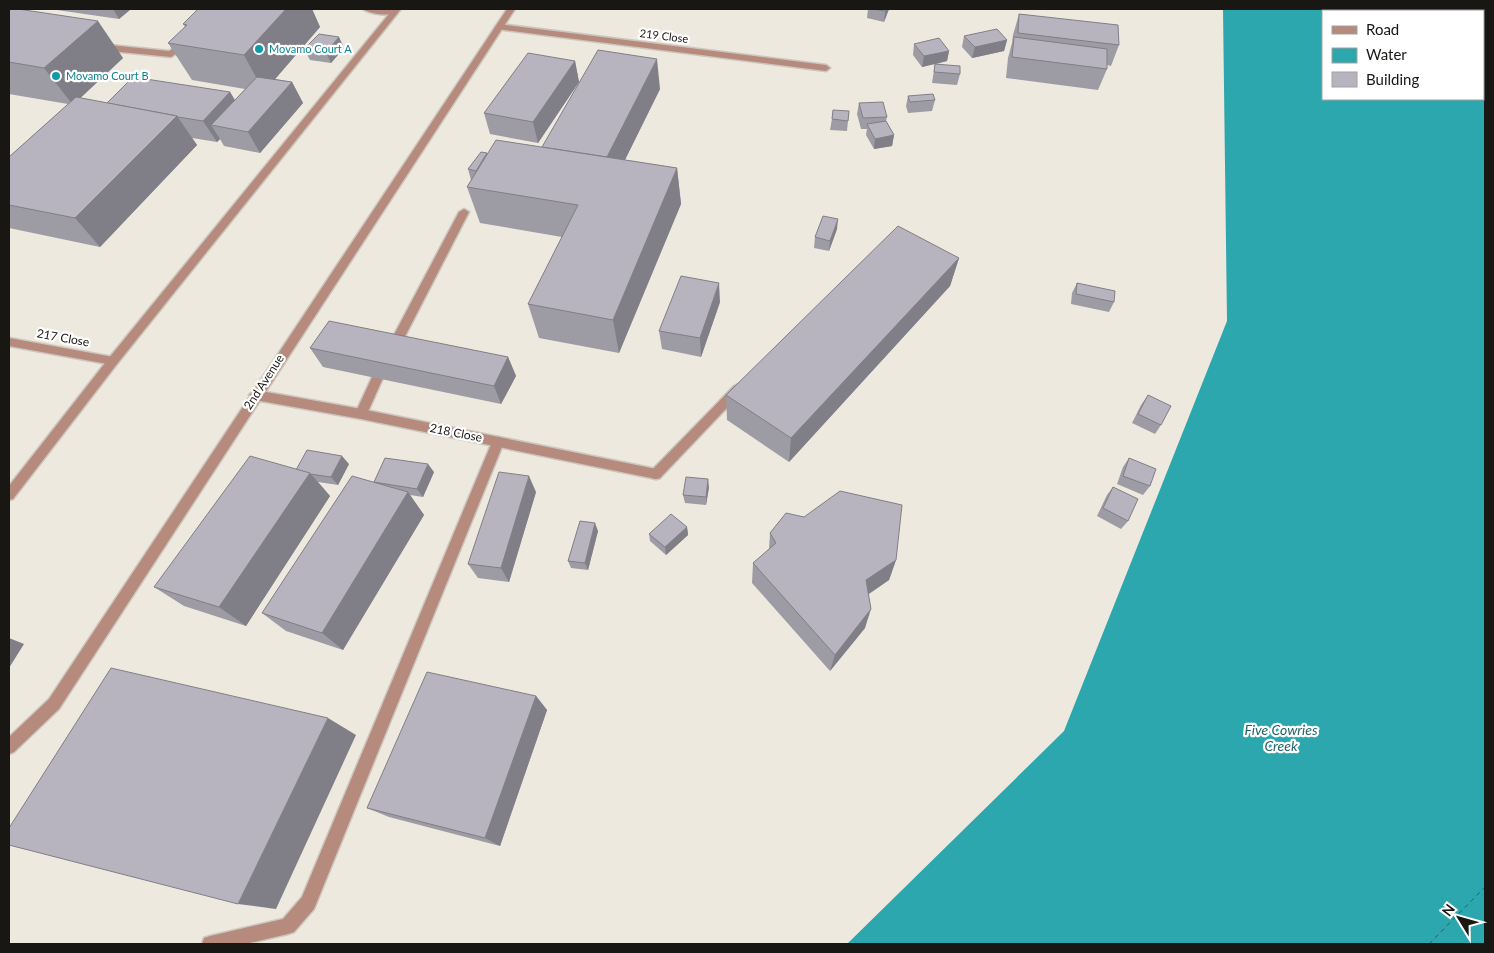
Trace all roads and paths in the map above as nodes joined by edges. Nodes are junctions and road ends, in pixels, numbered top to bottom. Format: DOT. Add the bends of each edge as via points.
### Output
graph roads {
  1 [pos="367,9"];
  2 [pos="511,9"];
  3 [pos="395,10"];
  4 [pos="499,27"];
  5 [pos="195,36"];
  6 [pos="91,45"];
  7 [pos="826,68"];
  8 [pos="464,212"];
  9 [pos="9,342"];
  10 [pos="392,350"];
  11 [pos="113,360"];
  12 [pos="377,378"];
  13 [pos="750,378"];
  14 [pos="255,395"];
  15 [pos="361,414"];
  16 [pos="498,442"];
  17 [pos="9,495"];
  18 [pos="9,747"];
  19 [pos="210,944"];
  1 -- 3 [label="street"];
  2 -- 4 [label="street, 2nd Avenue"];
  3 -- 11 [label="street"];
  4 -- 7 [label="street, 219 Close"];
  4 -- 14 [label="street, 2nd Avenue"];
  5 -- 6 [label="street" via="171,54"];
  8 -- 10 [label="street"];
  9 -- 11 [label="street, 217 Close"];
  11 -- 17 [label="street"];
  12 -- 15 [label="street"];
  13 -- 16 [label="street, 218 Close" via="656,474"];
  14 -- 15 [label="street, 218 Close"];
  14 -- 18 [label="street, 2nd Avenue" via="54,704"];
  15 -- 16 [label="street, 218 Close"];
  16 -- 19 [label="street" via="308,903 288,926"];
}
